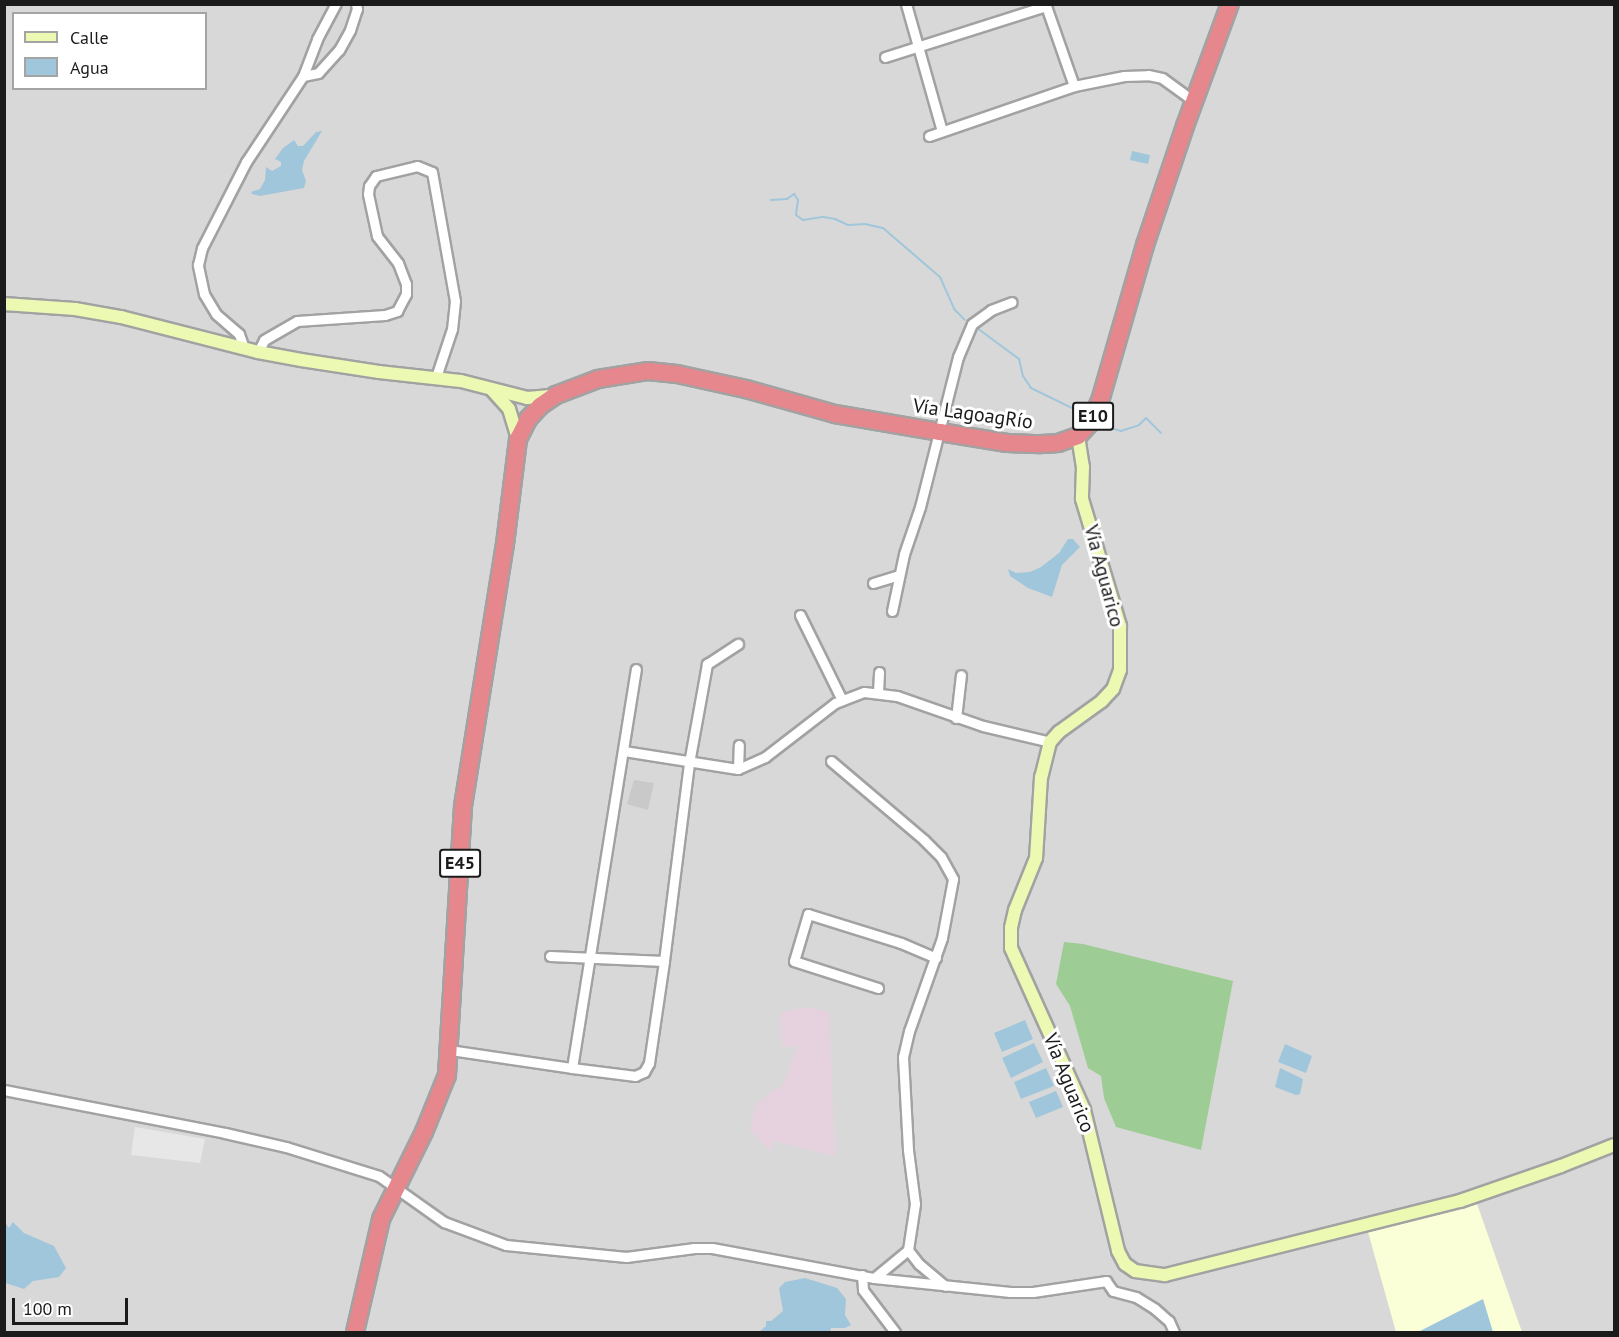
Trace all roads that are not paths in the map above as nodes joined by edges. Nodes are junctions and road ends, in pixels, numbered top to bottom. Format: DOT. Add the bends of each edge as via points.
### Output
graph roads {
  1 [pos="336,4"];
  2 [pos="356,4"];
  3 [pos="906,4"];
  4 [pos="1230,4"];
  5 [pos="1046,5"];
  6 [pos="918,46"];
  7 [pos="885,57"];
  8 [pos="303,76"];
  9 [pos="1074,86"];
  10 [pos="1195,102"];
  11 [pos="942,131"];
  12 [pos="929,136"];
  13 [pos="1012,302"];
  14 [pos="4,304"];
  15 [pos="244,348"];
  16 [pos="258,352"];
  17 [pos="436,377"];
  18 [pos="492,390"];
  19 [pos="556,395"];
  20 [pos="940,432"];
  21 [pos="1078,436"];
  22 [pos="518,439"];
  23 [pos="899,575"];
  24 [pos="873,583"];
  25 [pos="892,611"];
  26 [pos="800,615"];
  27 [pos="738,644"];
  28 [pos="636,669"];
  29 [pos="879,672"];
  30 [pos="961,675"];
  31 [pos="878,692"];
  32 [pos="842,700"];
  33 [pos="956,718"];
  34 [pos="1050,742"];
  35 [pos="739,745"];
  36 [pos="624,751"];
  37 [pos="831,761"];
  38 [pos="689,763"];
  39 [pos="738,769"];
  40 [pos="550,956"];
  41 [pos="589,957"];
  42 [pos="936,958"];
  43 [pos="664,961"];
  44 [pos="878,988"];
  45 [pos="450,1050"];
  46 [pos="572,1068"];
  47 [pos="4,1090"];
  48 [pos="1614,1144"];
  49 [pos="397,1188"];
  50 [pos="908,1250"];
  51 [pos="861,1275"];
  52 [pos="874,1278"];
  53 [pos="946,1286"];
  54 [pos="890,1330"];
  55 [pos="355,1332"];
  56 [pos="1174,1332"];
  1 -- 8 [label="street"];
  2 -- 8 [label="street" via="350,30 339,50 318,73"];
  3 -- 6 [label="street"];
  4 -- 10 [label="highway, E10"];
  5 -- 6 [label="street" via="966,34"];
  5 -- 9 [label="street"];
  6 -- 7 [label="street"];
  6 -- 11 [label="street"];
  8 -- 15 [label="street" via="246,162 202,248 198,265 204,294 221,319 239,334"];
  9 -- 10 [label="street" via="1148,75 1162,78"];
  9 -- 11 [label="street"];
  10 -- 21 [label="highway, E10" via="1145,245 1100,401 1090,423"];
  11 -- 12 [label="street"];
  13 -- 20 [label="street" via="991,310 972,324 950,378"];
  14 -- 15 [label="street" via="121,316"];
  15 -- 16 [label="street"];
  16 -- 17 [label="street" via="353,369"];
  16 -- 17 [label="street" via="264,340 297,321 397,311 406,294 406,284 398,263 377,236 369,186 376,176 417,166 432,172 455,301 452,329"];
  17 -- 18 [label="street"];
  18 -- 19 [label="street" via="526,398"];
  18 -- 22 [label="street" via="509,409"];
  19 -- 20 [label="highway, Vía LagoagRío / E10" via="618,374 660,372 746,389 835,414"];
  19 -- 22 [label="highway, E45" via="533,412"];
  20 -- 21 [label="highway, Vía LagoagRío / E10" via="1041,444"];
  20 -- 23 [label="street"];
  21 -- 34 [label="street, Vía Aguarico" via="1083,467 1082,499 1120,626 1122,652 1113,689"];
  22 -- 45 [label="highway, E45" via="463,806"];
  23 -- 24 [label="street"];
  23 -- 25 [label="street"];
  26 -- 32 [label="street"];
  27 -- 38 [label="street" via="707,664"];
  28 -- 36 [label="street"];
  29 -- 31 [label="street"];
  30 -- 33 [label="street"];
  31 -- 32 [label="street" via="864,692"];
  31 -- 33 [label="street"];
  32 -- 39 [label="street" via="765,757"];
  33 -- 34 [label="street"];
  34 -- 48 [label="street, Vía Aguarico" via="1041,777 1036,858 1015,910 1011,948 1084,1110 1118,1251 1125,1264 1150,1274 1176,1272 1460,1200"];
  35 -- 39 [label="street"];
  36 -- 38 [label="street"];
  36 -- 41 [label="street"];
  37 -- 42 [label="street" via="924,840 949,869 952,890"];
  38 -- 39 [label="street"];
  38 -- 43 [label="street"];
  40 -- 41 [label="street"];
  41 -- 43 [label="street"];
  41 -- 46 [label="street"];
  42 -- 44 [label="street" via="808,914 794,960"];
  42 -- 50 [label="street" via="903,1057 915,1204"];
  43 -- 46 [label="street" via="649,1063 644,1072 635,1077"];
  45 -- 46 [label="street"];
  45 -- 49 [label="highway, E45" via="442,1093"];
  47 -- 49 [label="street" via="286,1147 379,1176"];
  49 -- 51 [label="street" via="444,1222 506,1245 626,1257 712,1248"];
  49 -- 55 [label="highway, E45" via="381,1220"];
  50 -- 52 [label="street"];
  50 -- 53 [label="street"];
  51 -- 52 [label="street"];
  51 -- 54 [label="street" via="863,1290"];
  52 -- 53 [label="street"];
  53 -- 56 [label="street" via="1033,1292 1106,1281 1113,1291 1136,1297 1155,1308"];
}
